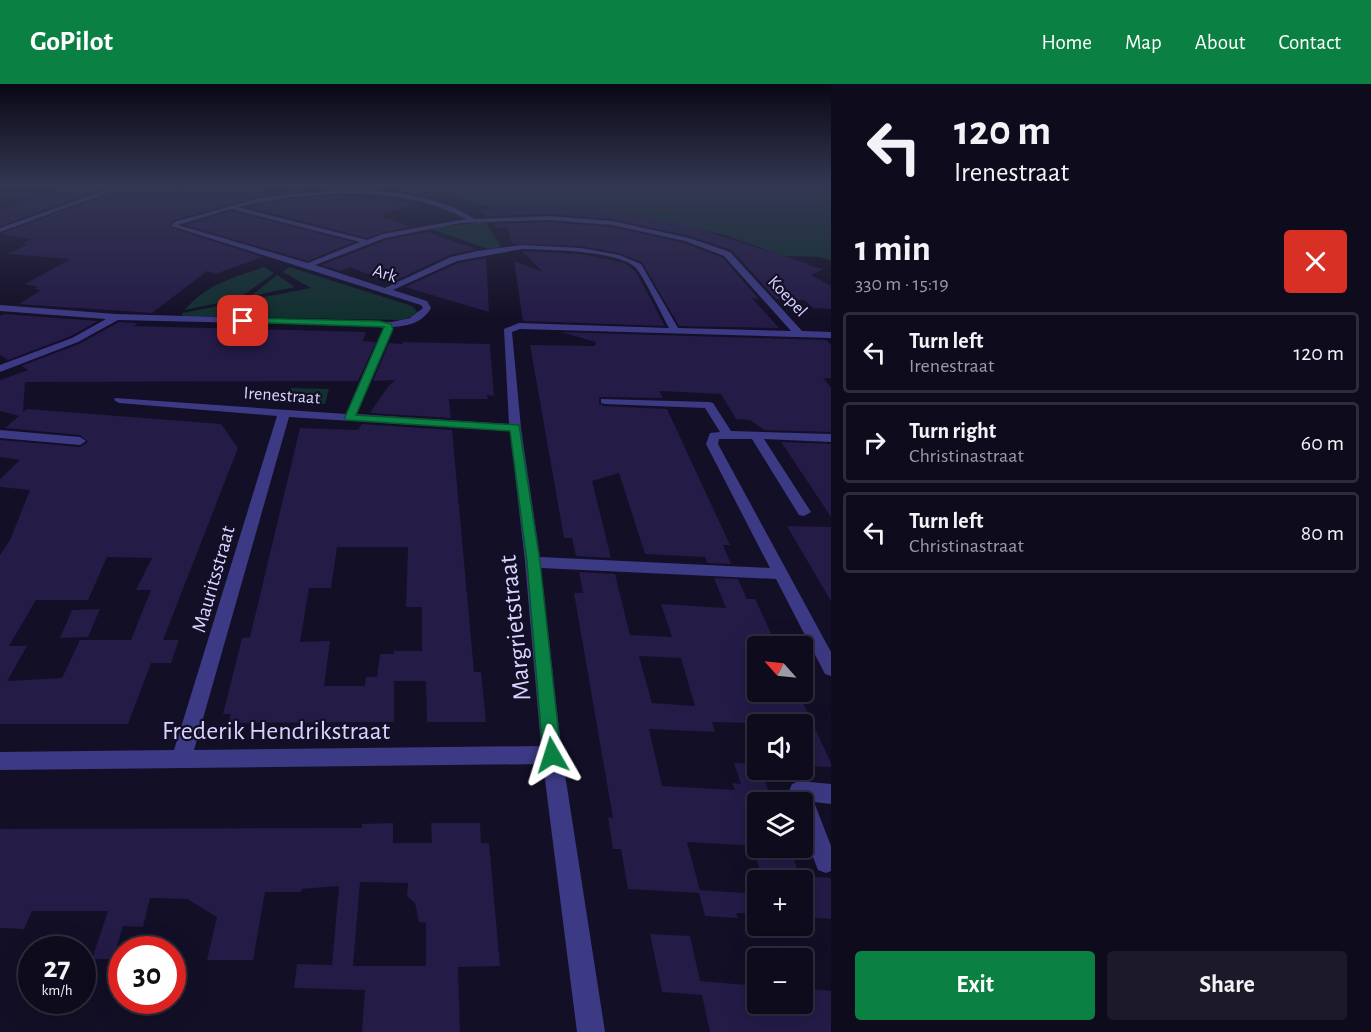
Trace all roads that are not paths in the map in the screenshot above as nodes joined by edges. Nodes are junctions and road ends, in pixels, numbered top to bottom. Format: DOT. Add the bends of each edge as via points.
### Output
graph roads {
  1 [pos="191,230"];
  2 [pos="320,230"];
  3 [pos="408,230"];
  4 [pos="649,230"];
  5 [pos="367,242"];
  6 [pos="308,265"];
  7 [pos="387,290"];
  8 [pos="0,308"];
  9 [pos="116,317"];
  10 [pos="388,326"];
  11 [pos="675,330"];
  12 [pos="799,334"];
  13 [pos="831,335"];
  14 [pos="0,369"];
  15 [pos="119,400"];
  16 [pos="605,401"];
  17 [pos="284,413"];
  18 [pos="350,417"];
  19 [pos="515,428"];
  20 [pos="0,434"];
  21 [pos="727,434"];
  22 [pos="756,436"];
  23 [pos="831,438"];
  24 [pos="80,441"];
  25 [pos="804,512"];
  26 [pos="533,562"];
  27 [pos="780,574"];
  28 [pos="831,669"];
  29 [pos="552,755"];
  30 [pos="182,758"];
  31 [pos="0,761"];
  32 [pos="831,794"];
  33 [pos="826,862"];
  34 [pos="591,1032"];
  1 -- 6 [label="street, Ark"];
  2 -- 5 [label="street"];
  3 -- 5 [label="street, Koepel"];
  4 -- 12 [label="street, Koepel" via="727,254"];
  5 -- 6 [label="street, Koepel"];
  6 -- 7 [label="street, Ark"];
  7 -- 10 [label="street, Ark" via="424,303 427,308 419,318"];
  7 -- 11 [label="street" via="454,259 477,253 522,247 574,249 605,254 638,266"];
  8 -- 9 [label="street"];
  9 -- 10 [label="street"];
  9 -- 14 [label="street" via="75,340"];
  10 -- 18 [label="street"];
  11 -- 12 [label="street"];
  11 -- 19 [label="street, Margrietstraat" via="511,328 506,333"];
  12 -- 13 [label="street"];
  15 -- 17 [label="street, Irenestraat"];
  16 -- 21 [label="street" via="709,405"];
  17 -- 18 [label="street, Irenestraat"];
  17 -- 30 [label="street, Mauritsstraat"];
  18 -- 19 [label="street, Irenestraat"];
  19 -- 26 [label="street, Margrietstraat"];
  20 -- 24 [label="street"];
  21 -- 22 [label="street"];
  21 -- 27 [label="street" via="714,436 712,444"];
  22 -- 23 [label="street"];
  22 -- 25 [label="street"];
  26 -- 27 [label="street"];
  26 -- 29 [label="street, Margrietstraat"];
  27 -- 28 [label="street"];
  29 -- 30 [label="street, Frederik Hendrikstraat"];
  29 -- 34 [label="street, Margrietstraat"];
  30 -- 31 [label="street, Frederik Hendrikstraat"];
  32 -- 33 [label="street" via="799,791"];
}
